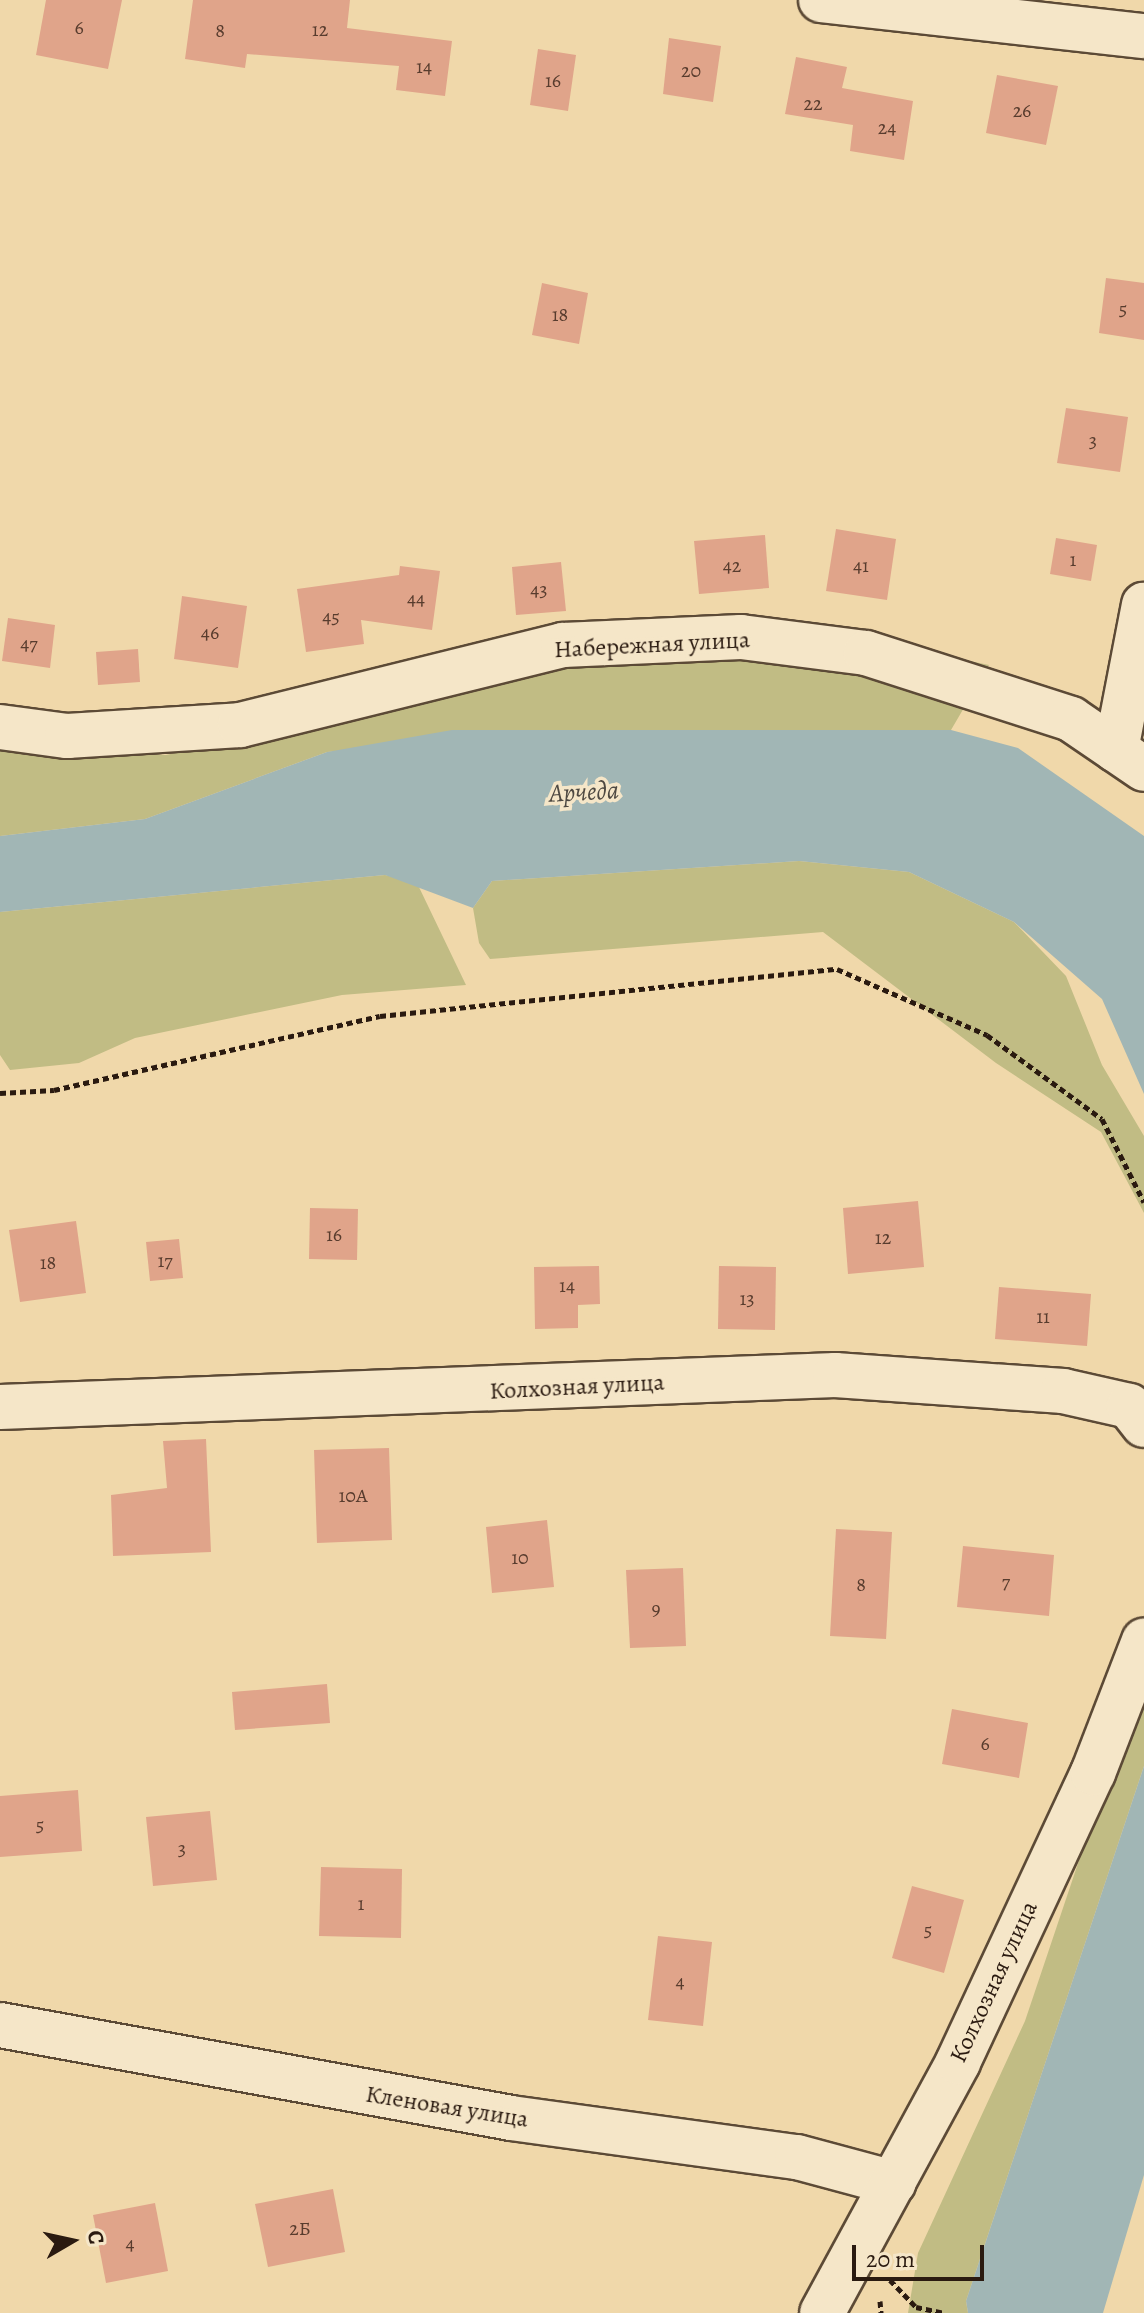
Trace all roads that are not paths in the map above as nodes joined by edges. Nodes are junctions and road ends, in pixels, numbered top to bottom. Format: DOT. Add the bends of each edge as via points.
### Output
graph roads {
  1 [pos="821,0"];
  2 [pos="1144,36"];
  3 [pos="1144,605"];
  4 [pos="0,727"];
  5 [pos="1130,760"];
  6 [pos="0,1407"];
  7 [pos="1144,1425"];
  8 [pos="1144,1641"];
  9 [pos="0,2025"];
  10 [pos="894,2183"];
  11 [pos="822,2313"];
  1 -- 2 [label="street"];
  3 -- 5 [label="street"];
  4 -- 5 [label="street, Набережная улица" via="67,736 240,725 563,645 741,637 866,653 1071,719"];
  6 -- 7 [label="street, Колхозная улица" via="835,1375 1063,1391 1129,1406"];
  8 -- 10 [label="street, Колхозная улица" via="1093,1773"];
  9 -- 10 [label="street, Кленовая улица" via="511,2118 797,2157"];
  10 -- 11 [label="street, Колхозная улица"];
}
